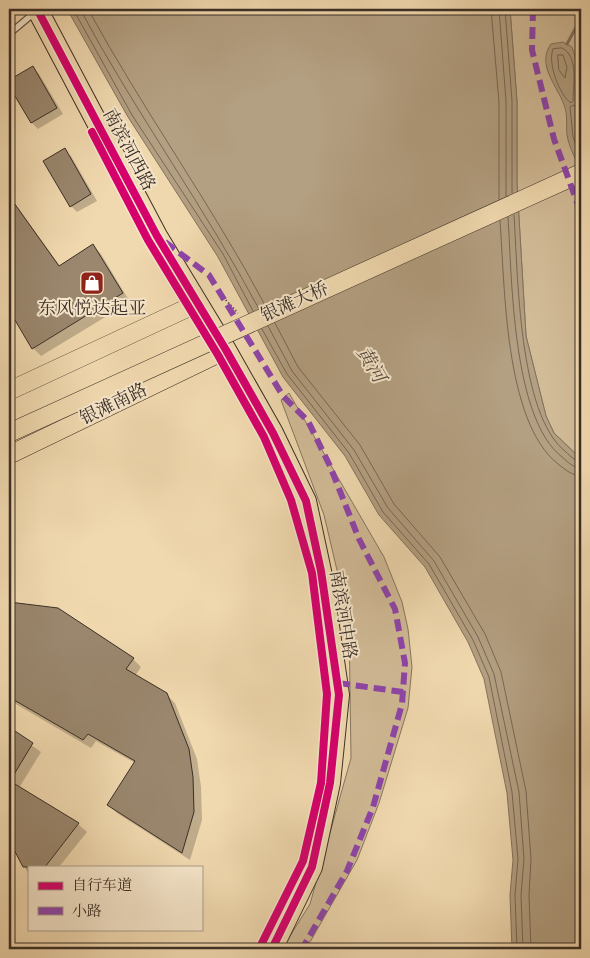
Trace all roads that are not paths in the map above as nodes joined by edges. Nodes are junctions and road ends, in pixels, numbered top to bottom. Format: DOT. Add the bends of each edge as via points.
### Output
graph roads {
  1 [pos="33,11"];
  2 [pos="9,34"];
  3 [pos="581,162"];
  4 [pos="581,173"];
  5 [pos="193,305"];
  6 [pos="222,353"];
  7 [pos="9,391"];
  8 [pos="9,422"];
  9 [pos="9,433"];
  10 [pos="9,455"];
  11 [pos="259,949"];
  12 [pos="272,949"];
  1 -- 2 [label="lane"];
  1 -- 5 [label="highway, 南滨河西路"];
  3 -- 8 [label="main road, 银滩大桥"];
  4 -- 9 [label="main road, 银滩大桥, bridge"];
  5 -- 6 [label="highway, 南滨河中路"];
  5 -- 7 [label="main road"];
  6 -- 10 [label="main road, 银滩南路"];
  6 -- 11 [label="highway, 南滨河中路" via="291,500 312,573 327,694 321,783 303,861"];
  6 -- 12 [label="highway, 南滨河中路" via="273,433 306,501 321,571 338,683 330,783 312,867"];
}
